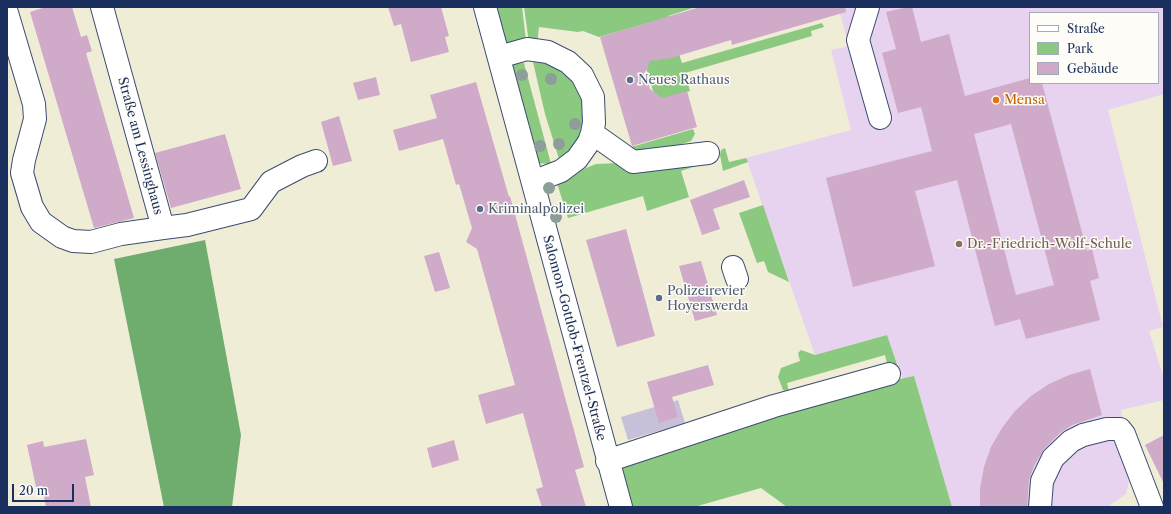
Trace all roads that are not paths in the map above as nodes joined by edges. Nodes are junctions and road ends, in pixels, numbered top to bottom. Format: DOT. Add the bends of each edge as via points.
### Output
graph roads {
  1 [pos="102,7"];
  2 [pos="485,7"];
  3 [pos="868,7"];
  4 [pos="7,13"];
  5 [pos="499,57"];
  6 [pos="880,118"];
  7 [pos="592,133"];
  8 [pos="708,153"];
  9 [pos="316,161"];
  10 [pos="532,179"];
  11 [pos="163,228"];
  12 [pos="889,374"];
  13 [pos="607,461"];
  14 [pos="621,507"];
  15 [pos="1040,507"];
  16 [pos="1152,507"];
  1 -- 11 [label="street, Straße am Lessinghaus"];
  2 -- 5 [label="street, Salomon-Gottlob-Frentzel-Straße"];
  3 -- 6 [label="street" via="858,40"];
  4 -- 11 [label="street, Straße am Lessinghaus" via="34,104 35,119 22,173 32,207 41,222 62,237 82,242"];
  5 -- 7 [label="street" via="527,49 548,52 568,62 582,75 592,97"];
  5 -- 10 [label="street, Salomon-Gottlob-Frentzel-Straße"];
  7 -- 8 [label="street" via="633,162"];
  7 -- 10 [label="street" via="577,159 567,168 552,176"];
  9 -- 11 [label="street" via="271,182 251,209 187,225"];
  10 -- 13 [label="street, Salomon-Gottlob-Frentzel-Straße"];
  12 -- 13 [label="street" via="774,406"];
  13 -- 14 [label="street, Salomon-Gottlob-Frentzel-Straße"];
  15 -- 16 [label="street" via="1042,481 1053,458 1083,434 1107,429 1120,429 1124,434"];
}
